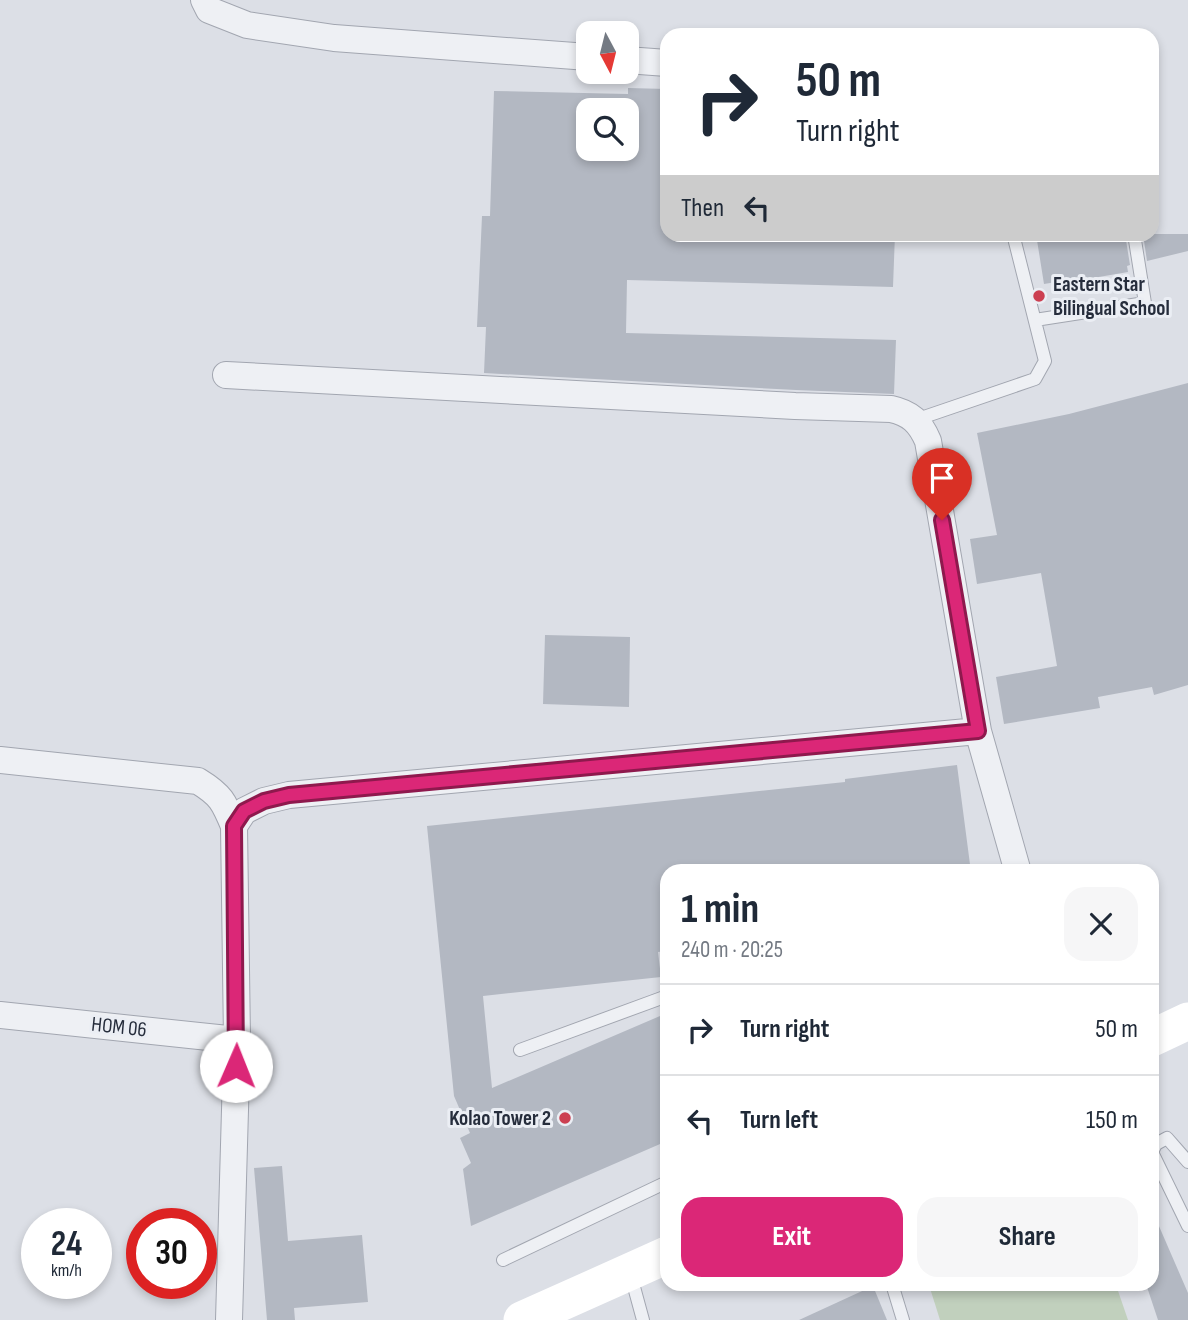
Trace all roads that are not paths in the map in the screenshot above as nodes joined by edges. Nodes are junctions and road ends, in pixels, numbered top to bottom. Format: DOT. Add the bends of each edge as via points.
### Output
graph roads {
  1 [pos="204,0"];
  2 [pos="576,56"];
  3 [pos="639,61"];
  4 [pos="660,62"];
  5 [pos="1015,242"];
  6 [pos="1135,242"];
  7 [pos="1035,320"];
  8 [pos="226,375"];
  9 [pos="915,420"];
  10 [pos="978,731"];
  11 [pos="0,760"];
  12 [pos="234,826"];
  13 [pos="1016,864"];
  14 [pos="660,999"];
  15 [pos="0,1015"];
  16 [pos="1188,1021"];
  17 [pos="1159,1035"];
  18 [pos="237,1040"];
  19 [pos="520,1050"];
  20 [pos="1159,1142"];
  21 [pos="1188,1163"];
  22 [pos="1159,1166"];
  23 [pos="660,1185"];
  24 [pos="1188,1226"];
  25 [pos="660,1258"];
  26 [pos="503,1260"];
  27 [pos="630,1272"];
  28 [pos="894,1291"];
  29 [pos="229,1320"];
  30 [pos="522,1320"];
  31 [pos="643,1320"];
  32 [pos="903,1320"];
  1 -- 2 [label="street" via="209,10 247,25 334,38"];
  3 -- 4 [label="street"];
  5 -- 7 [label="lane"];
  6 -- 7 [label="lane" via="1144,303"];
  7 -- 9 [label="lane" via="1045,361 1035,379"];
  8 -- 9 [label="street" via="891,408"];
  9 -- 10 [label="street" via="928,441"];
  10 -- 12 [label="street" via="289,795 244,811"];
  10 -- 13 [label="street"];
  11 -- 12 [label="street" via="198,781 225,803"];
  12 -- 18 [label="street"];
  14 -- 19 [label="lane"];
  15 -- 18 [label="street, HOM 06"];
  16 -- 17 [label="main road"];
  18 -- 29 [label="street"];
  20 -- 21 [label="lane" via="1167,1138"];
  22 -- 24 [label="lane"];
  23 -- 26 [label="lane"];
  25 -- 27 [label="main road"];
  27 -- 30 [label="main road"];
  27 -- 31 [label="lane"];
  28 -- 32 [label="lane"];
}
